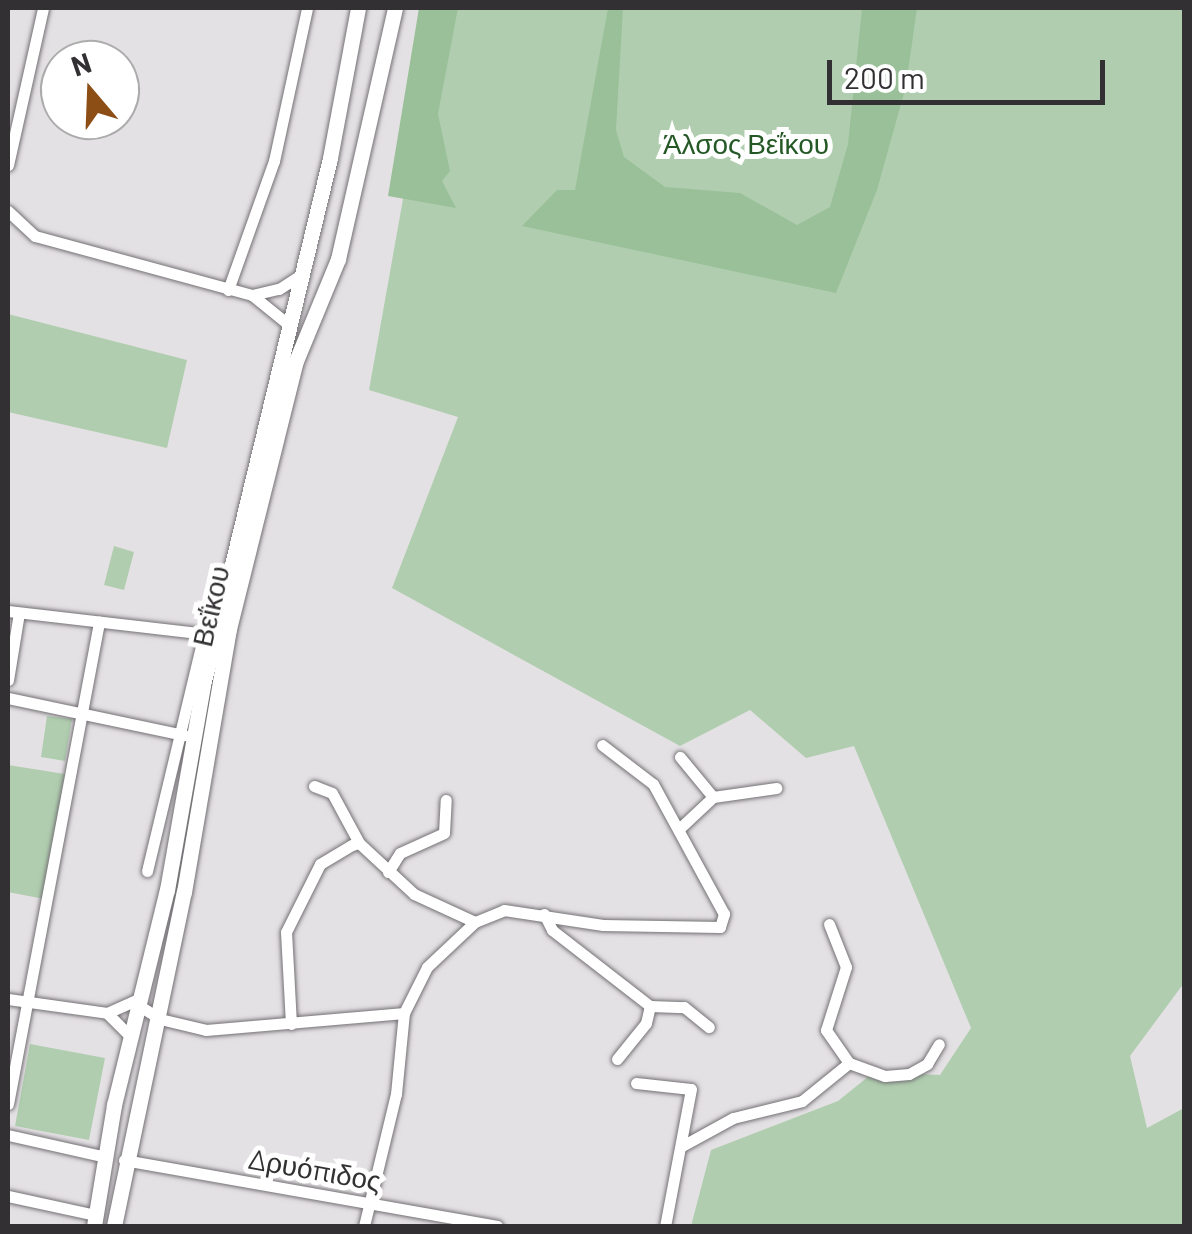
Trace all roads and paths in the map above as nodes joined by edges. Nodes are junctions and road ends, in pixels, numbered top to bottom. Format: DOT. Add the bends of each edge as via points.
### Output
graph roads {
  1 [pos="43,8"];
  2 [pos="307,8"];
  3 [pos="358,8"];
  4 [pos="396,8"];
  5 [pos="8,165"];
  6 [pos="8,210"];
  7 [pos="302,273"];
  8 [pos="228,290"];
  9 [pos="252,295"];
  10 [pos="289,325"];
  11 [pos="13,612"];
  12 [pos="99,622"];
  13 [pos="209,634"];
  14 [pos="8,680"];
  15 [pos="8,698"];
  16 [pos="83,712"];
  17 [pos="186,736"];
  18 [pos="602,746"];
  19 [pos="680,758"];
  20 [pos="314,786"];
  21 [pos="776,788"];
  22 [pos="713,797"];
  23 [pos="446,800"];
  24 [pos="680,828"];
  25 [pos="359,843"];
  26 [pos="147,871"];
  27 [pos="388,872"];
  28 [pos="544,914"];
  29 [pos="475,922"];
  30 [pos="829,924"];
  31 [pos="8,999"];
  32 [pos="139,1002"];
  33 [pos="28,1003"];
  34 [pos="650,1006"];
  35 [pos="107,1013"];
  36 [pos="404,1013"];
  37 [pos="160,1019"];
  38 [pos="292,1024"];
  39 [pos="709,1028"];
  40 [pos="131,1037"];
  41 [pos="939,1044"];
  42 [pos="617,1059"];
  43 [pos="849,1063"];
  44 [pos="636,1083"];
  45 [pos="8,1104"];
  46 [pos="8,1135"];
  47 [pos="682,1146"];
  48 [pos="106,1157"];
  49 [pos="124,1160"];
  50 [pos="8,1196"];
  51 [pos="369,1204"];
  52 [pos="95,1221"];
  53 [pos="114,1226"];
  54 [pos="364,1226"];
  55 [pos="497,1226"];
  56 [pos="665,1226"];
  1 -- 5 [label="street"];
  2 -- 8 [label="street" via="274,161"];
  3 -- 7 [label="main road, Βεΐκου"];
  4 -- 37 [label="main road, Βεΐκου" via="338,258 301,344 229,630"];
  6 -- 8 [label="street" via="36,236"];
  7 -- 9 [label="street" via="279,289"];
  7 -- 10 [label="main road, Βεΐκου"];
  8 -- 9 [label="street"];
  9 -- 10 [label="street"];
  10 -- 13 [label="main road, Βεΐκου"];
  11 -- 12 [label="street"];
  11 -- 14 [label="street"];
  12 -- 13 [label="street"];
  12 -- 16 [label="street"];
  13 -- 17 [label="main road, Βεΐκου"];
  15 -- 16 [label="street"];
  16 -- 17 [label="street"];
  16 -- 33 [label="street"];
  17 -- 26 [label="street"];
  17 -- 32 [label="main road, Βεΐκου" via="167,890"];
  18 -- 24 [label="street" via="653,784"];
  19 -- 22 [label="street"];
  20 -- 25 [label="street" via="332,793"];
  21 -- 22 [label="street"];
  22 -- 24 [label="street"];
  23 -- 27 [label="street" via="444,833 400,853"];
  24 -- 28 [label="street" via="724,914 720,927 603,924"];
  25 -- 27 [label="street"];
  25 -- 38 [label="street" via="320,864 286,932"];
  27 -- 29 [label="street" via="414,894"];
  28 -- 29 [label="street" via="504,910"];
  28 -- 34 [label="street" via="552,930"];
  29 -- 36 [label="street" via="427,968"];
  30 -- 43 [label="street" via="846,967 826,1030"];
  31 -- 33 [label="street"];
  32 -- 35 [label="street"];
  32 -- 37 [label="street"];
  32 -- 40 [label="main road, Βεΐκου"];
  33 -- 35 [label="street"];
  33 -- 45 [label="street"];
  34 -- 39 [label="street" via="684,1007"];
  34 -- 42 [label="street" via="646,1023"];
  35 -- 40 [label="street"];
  36 -- 38 [label="street"];
  36 -- 51 [label="street" via="396,1094"];
  37 -- 38 [label="street" via="206,1030"];
  37 -- 49 [label="main road, Βεΐκου"];
  40 -- 48 [label="main road, Βεΐκου"];
  41 -- 43 [label="street" via="909,1074 885,1076"];
  43 -- 47 [label="street" via="802,1101 733,1118"];
  44 -- 47 [label="street" via="690,1089"];
  46 -- 48 [label="street"];
  47 -- 56 [label="street"];
  48 -- 52 [label="main road, Βεΐκου"];
  49 -- 51 [label="street, Δρυόπιδος"];
  49 -- 53 [label="main road, Βεΐκου"];
  50 -- 52 [label="street"];
  51 -- 54 [label="street"];
  51 -- 55 [label="street, Δρυόπιδος"];
}
